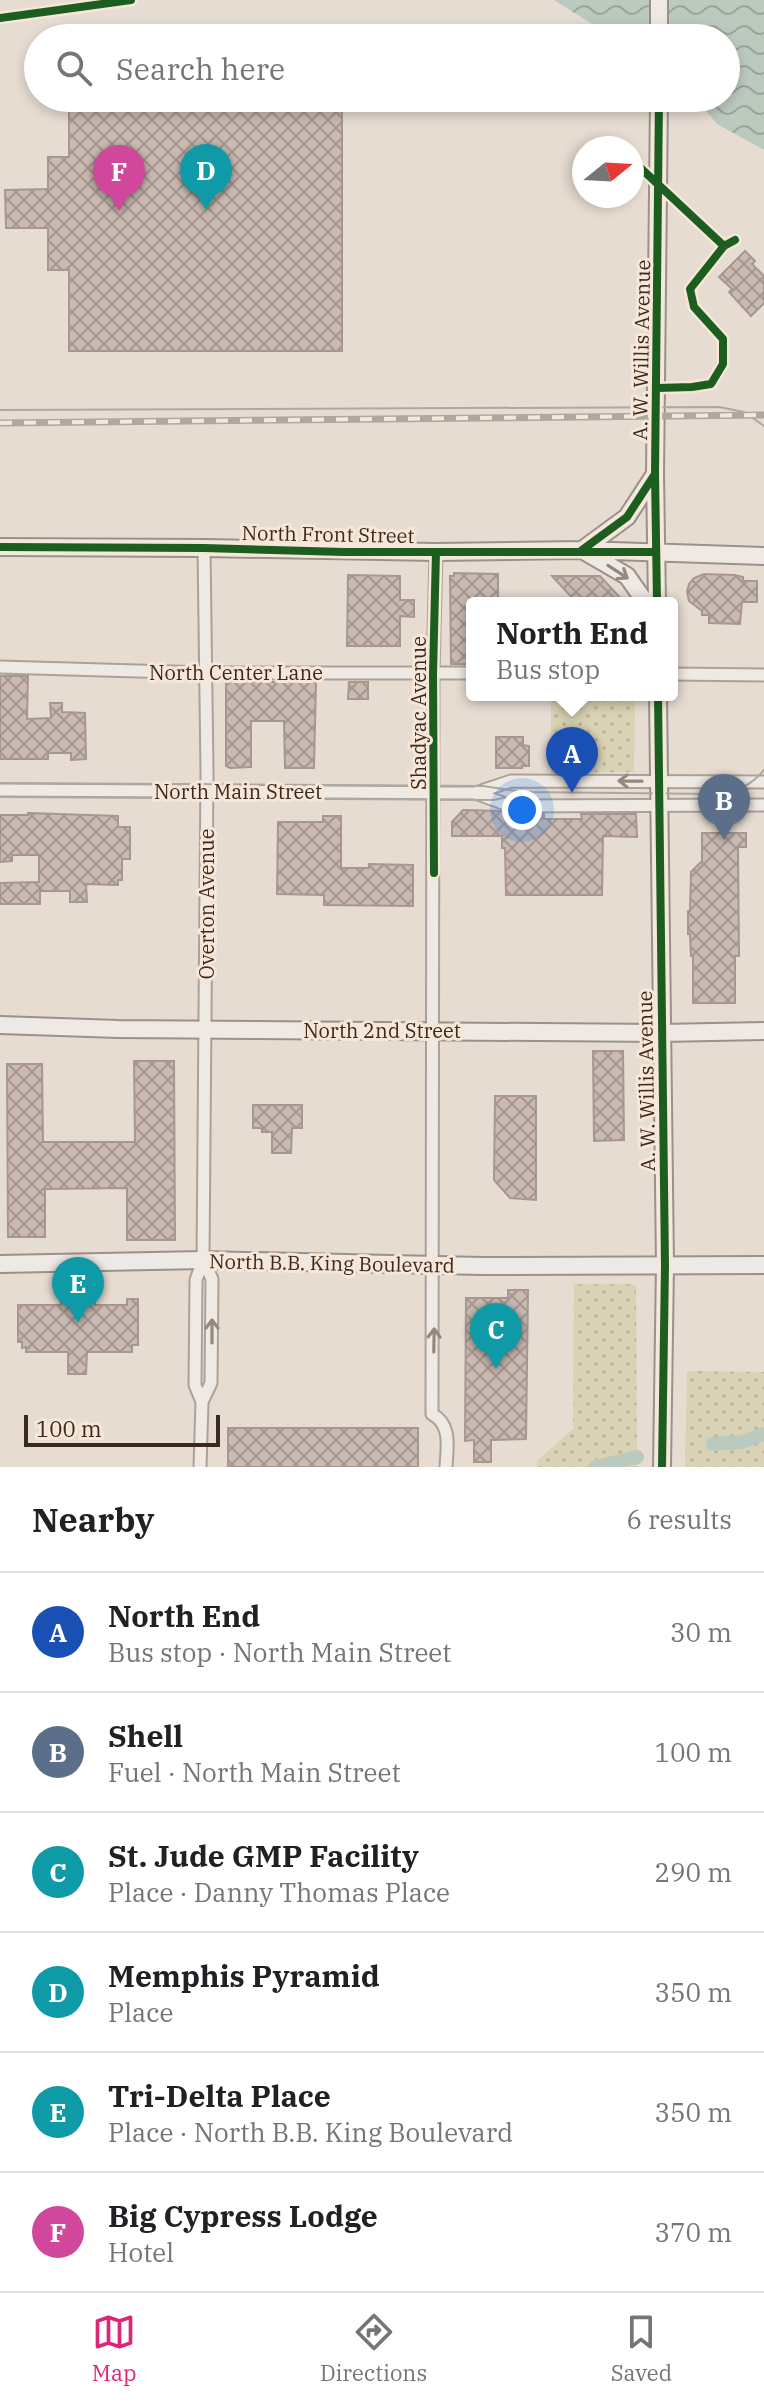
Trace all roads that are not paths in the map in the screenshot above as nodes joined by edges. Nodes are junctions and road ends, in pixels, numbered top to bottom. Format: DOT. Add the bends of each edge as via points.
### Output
graph roads {
  1 [pos="659,0"];
  2 [pos="659,24"];
  3 [pos="659,112"];
  4 [pos="655,474"];
  5 [pos="0,547"];
  6 [pos="204,548"];
  7 [pos="582,550"];
  8 [pos="436,552"];
  9 [pos="656,552"];
  10 [pos="764,556"];
  11 [pos="642,597"];
  12 [pos="657,597"];
  13 [pos="0,667"];
  14 [pos="206,673"];
  15 [pos="433,673"];
  16 [pos="466,673"];
  17 [pos="678,674"];
  18 [pos="764,675"];
  19 [pos="658,701"];
  20 [pos="660,781"];
  21 [pos="764,782"];
  22 [pos="0,790"];
  23 [pos="206,791"];
  24 [pos="433,793"];
  25 [pos="475,793"];
  26 [pos="661,805"];
  27 [pos="764,805"];
  28 [pos="0,1025"];
  29 [pos="205,1029"];
  30 [pos="432,1030"];
  31 [pos="764,1031"];
  32 [pos="661,1033"];
  33 [pos="203,1260"];
  34 [pos="0,1264"];
  35 [pos="434,1265"];
  36 [pos="665,1265"];
  37 [pos="764,1265"];
  38 [pos="200,1467"];
  39 [pos="446,1467"];
  40 [pos="662,1467"];
  1 -- 2 [label="street"];
  3 -- 4 [label="street, A. W. Willis Avenue"];
  4 -- 7 [label="street" via="627,517"];
  4 -- 9 [label="street, A. W. Willis Avenue"];
  5 -- 6 [label="street, North Front Street"];
  6 -- 8 [label="street, North Front Street"];
  6 -- 14 [label="street, Overton Avenue"];
  7 -- 8 [label="street, North Front Street"];
  7 -- 9 [label="street, North Front Street"];
  7 -- 11 [label="street, one-way" via="627,576"];
  8 -- 15 [label="street, Shadyac Avenue"];
  9 -- 10 [label="street, North Front Street"];
  9 -- 12 [label="street, A. W. Willis Avenue"];
  13 -- 14 [label="street, North Center Lane"];
  14 -- 15 [label="street, North Center Lane"];
  14 -- 23 [label="street, Overton Avenue"];
  15 -- 16 [label="street, North Center Lane"];
  15 -- 24 [label="street, Shadyac Avenue"];
  17 -- 18 [label="street"];
  19 -- 20 [label="street, A. W. Willis Avenue"];
  20 -- 21 [label="street, North Main Street"];
  20 -- 25 [label="street, North Main Street, one-way" via="511,781"];
  20 -- 26 [label="street, A. W. Willis Avenue"];
  22 -- 23 [label="street, North Main Street"];
  23 -- 24 [label="street, North Main Street"];
  23 -- 29 [label="street, Overton Avenue"];
  24 -- 25 [label="street, North Main Street"];
  24 -- 30 [label="street, Shadyac Avenue"];
  25 -- 26 [label="street, North Main Street" via="511,806"];
  26 -- 27 [label="street, North Main Street"];
  26 -- 32 [label="street, A. W. Willis Avenue"];
  28 -- 29 [label="street, North 2nd Street"];
  29 -- 30 [label="street, North 2nd Street"];
  29 -- 33 [label="street, Overton Avenue"];
  30 -- 32 [label="street, North 2nd Street"];
  30 -- 35 [label="street, Shadyac Avenue"];
  31 -- 32 [label="street, North 2nd Street"];
  32 -- 36 [label="street, A. W. Willis Avenue"];
  33 -- 34 [label="street, North B.B. King Boulevard"];
  33 -- 35 [label="street, North B.B. King Boulevard"];
  33 -- 38 [label="street, Overton Avenue" via="212,1279 212,1369 202,1402"];
  35 -- 36 [label="street, North B.B. King Boulevard"];
  39 -- 35 [label="street, Shadyac Avenue, one-way" via="447,1432 432,1414"];
  36 -- 37 [label="street, North B.B. King Boulevard"];
  36 -- 40 [label="street, A. W. Willis Avenue"];
}
